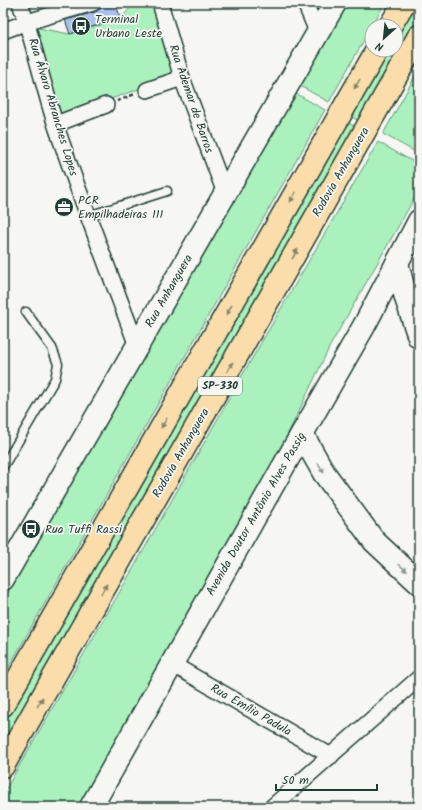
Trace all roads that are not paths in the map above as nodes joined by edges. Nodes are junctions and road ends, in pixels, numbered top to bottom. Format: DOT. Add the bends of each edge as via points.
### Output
graph roads {
  1 [pos="20,3"];
  2 [pos="93,3"];
  3 [pos="160,3"];
  4 [pos="305,3"];
  5 [pos="335,3"];
  6 [pos="404,3"];
  7 [pos="395,18"];
  8 [pos="27,22"];
  9 [pos="3,31"];
  10 [pos="318,34"];
  11 [pos="419,36"];
  12 [pos="372,58"];
  13 [pos="182,78"];
  14 [pos="147,90"];
  15 [pos="106,105"];
  16 [pos="56,124"];
  17 [pos="167,190"];
  18 [pos="225,194"];
  19 [pos="88,216"];
  20 [pos="416,231"];
  21 [pos="397,262"];
  22 [pos="26,312"];
  23 [pos="419,337"];
  24 [pos="137,346"];
  25 [pos="302,434"];
  26 [pos="3,467"];
  27 [pos="3,579"];
  28 [pos="419,583"];
  29 [pos="172,664"];
  30 [pos="419,678"];
  31 [pos="3,705"];
  32 [pos="20,736"];
  33 [pos="331,756"];
  34 [pos="3,766"];
  35 [pos="3,773"];
  36 [pos="91,807"];
  37 [pos="272,807"];
  1 -- 8 [label="street, Rua Álvaro Abranches Lopes"];
  2 -- 8 [label="street"];
  3 -- 13 [label="street, Rua Ademar de Barros"];
  4 -- 10 [label="street"];
  5 -- 10 [label="main road, Rua Anhanguera"];
  6 -- 7 [label="highway"];
  8 -- 9 [label="street"];
  8 -- 16 [label="street, Rua Álvaro Abranches Lopes"];
  10 -- 18 [label="main road, Rua Anhanguera"];
  32 -- 11 [label="highway, Rodovia Anhanguera / SP-330, one-way"];
  12 -- 31 [label="highway, SP-330, one-way"];
  13 -- 14 [label="street"];
  13 -- 18 [label="street, Rua Ademar de Barros"];
  15 -- 16 [label="street"];
  16 -- 19 [label="street, Rua Álvaro Abranches Lopes"];
  17 -- 19 [label="lane"];
  18 -- 24 [label="main road, Rua Anhanguera"];
  19 -- 24 [label="street, Rua Álvaro Abranches Lopes"];
  20 -- 21 [label="main road, Avenida Doutor Antônio Alves Passig"];
  21 -- 23 [label="main road"];
  21 -- 25 [label="main road, Avenida Doutor Antônio Alves Passig" via="364,326"];
  22 -- 26 [label="lane" via="52,348 58,364 55,379"];
  24 -- 27 [label="main road, Rua Anhanguera"];
  25 -- 28 [label="main road, one-way" via="324,473 374,541"];
  25 -- 29 [label="main road, Avenida Doutor Antônio Alves Passig"];
  29 -- 33 [label="street, Rua Emílio Padula"];
  29 -- 36 [label="main road, Avenida Doutor Antônio Alves Passig"];
  30 -- 33 [label="street"];
  32 -- 34 [label="highway, Rodovia Anhanguera / SP-330"];
  32 -- 35 [label="highway"];
  33 -- 37 [label="street"];
}
